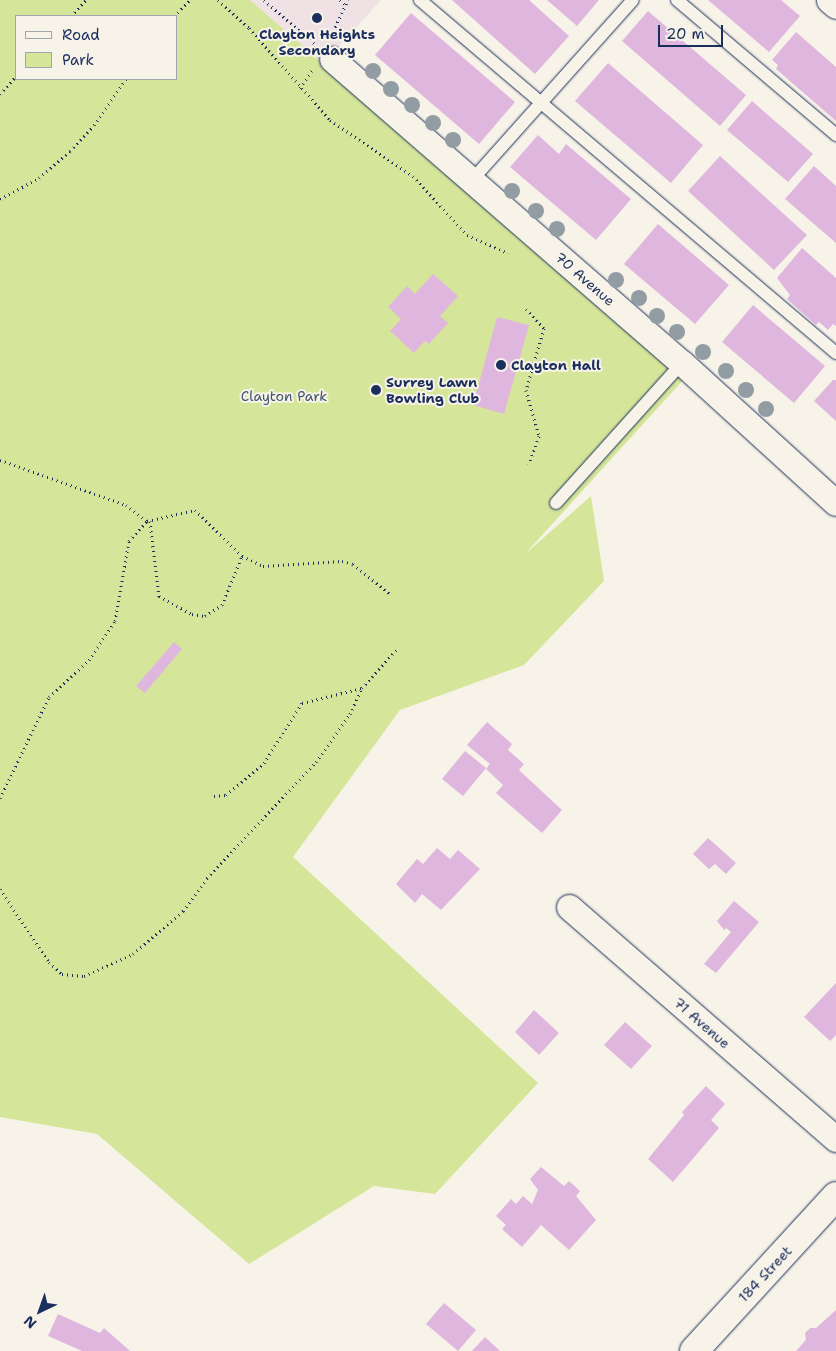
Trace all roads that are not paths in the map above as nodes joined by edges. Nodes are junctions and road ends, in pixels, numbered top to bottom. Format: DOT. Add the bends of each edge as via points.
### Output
graph roads {
  1 [pos="420,0"];
  2 [pos="677,0"];
  3 [pos="829,0"];
  4 [pos="630,1"];
  5 [pos="836,6"];
  6 [pos="332,59"];
  7 [pos="540,103"];
  8 [pos="836,136"];
  9 [pos="472,180"];
  10 [pos="836,353"];
  11 [pos="682,363"];
  12 [pos="556,503"];
  13 [pos="836,503"];
  14 [pos="569,907"];
  15 [pos="836,1139"];
  16 [pos="836,1196"];
  17 [pos="694,1351"];
  1 -- 7 [label="lane"];
  2 -- 8 [label="lane"];
  3 -- 5 [label="street"];
  4 -- 7 [label="lane"];
  6 -- 9 [label="street, 70 Avenue"];
  7 -- 9 [label="lane"];
  7 -- 10 [label="lane"];
  9 -- 11 [label="street, 70 Avenue"];
  11 -- 12 [label="lane"];
  11 -- 13 [label="street, 70 Avenue"];
  14 -- 15 [label="street, 71 Avenue"];
  16 -- 17 [label="main road, 184 Street"];
}
